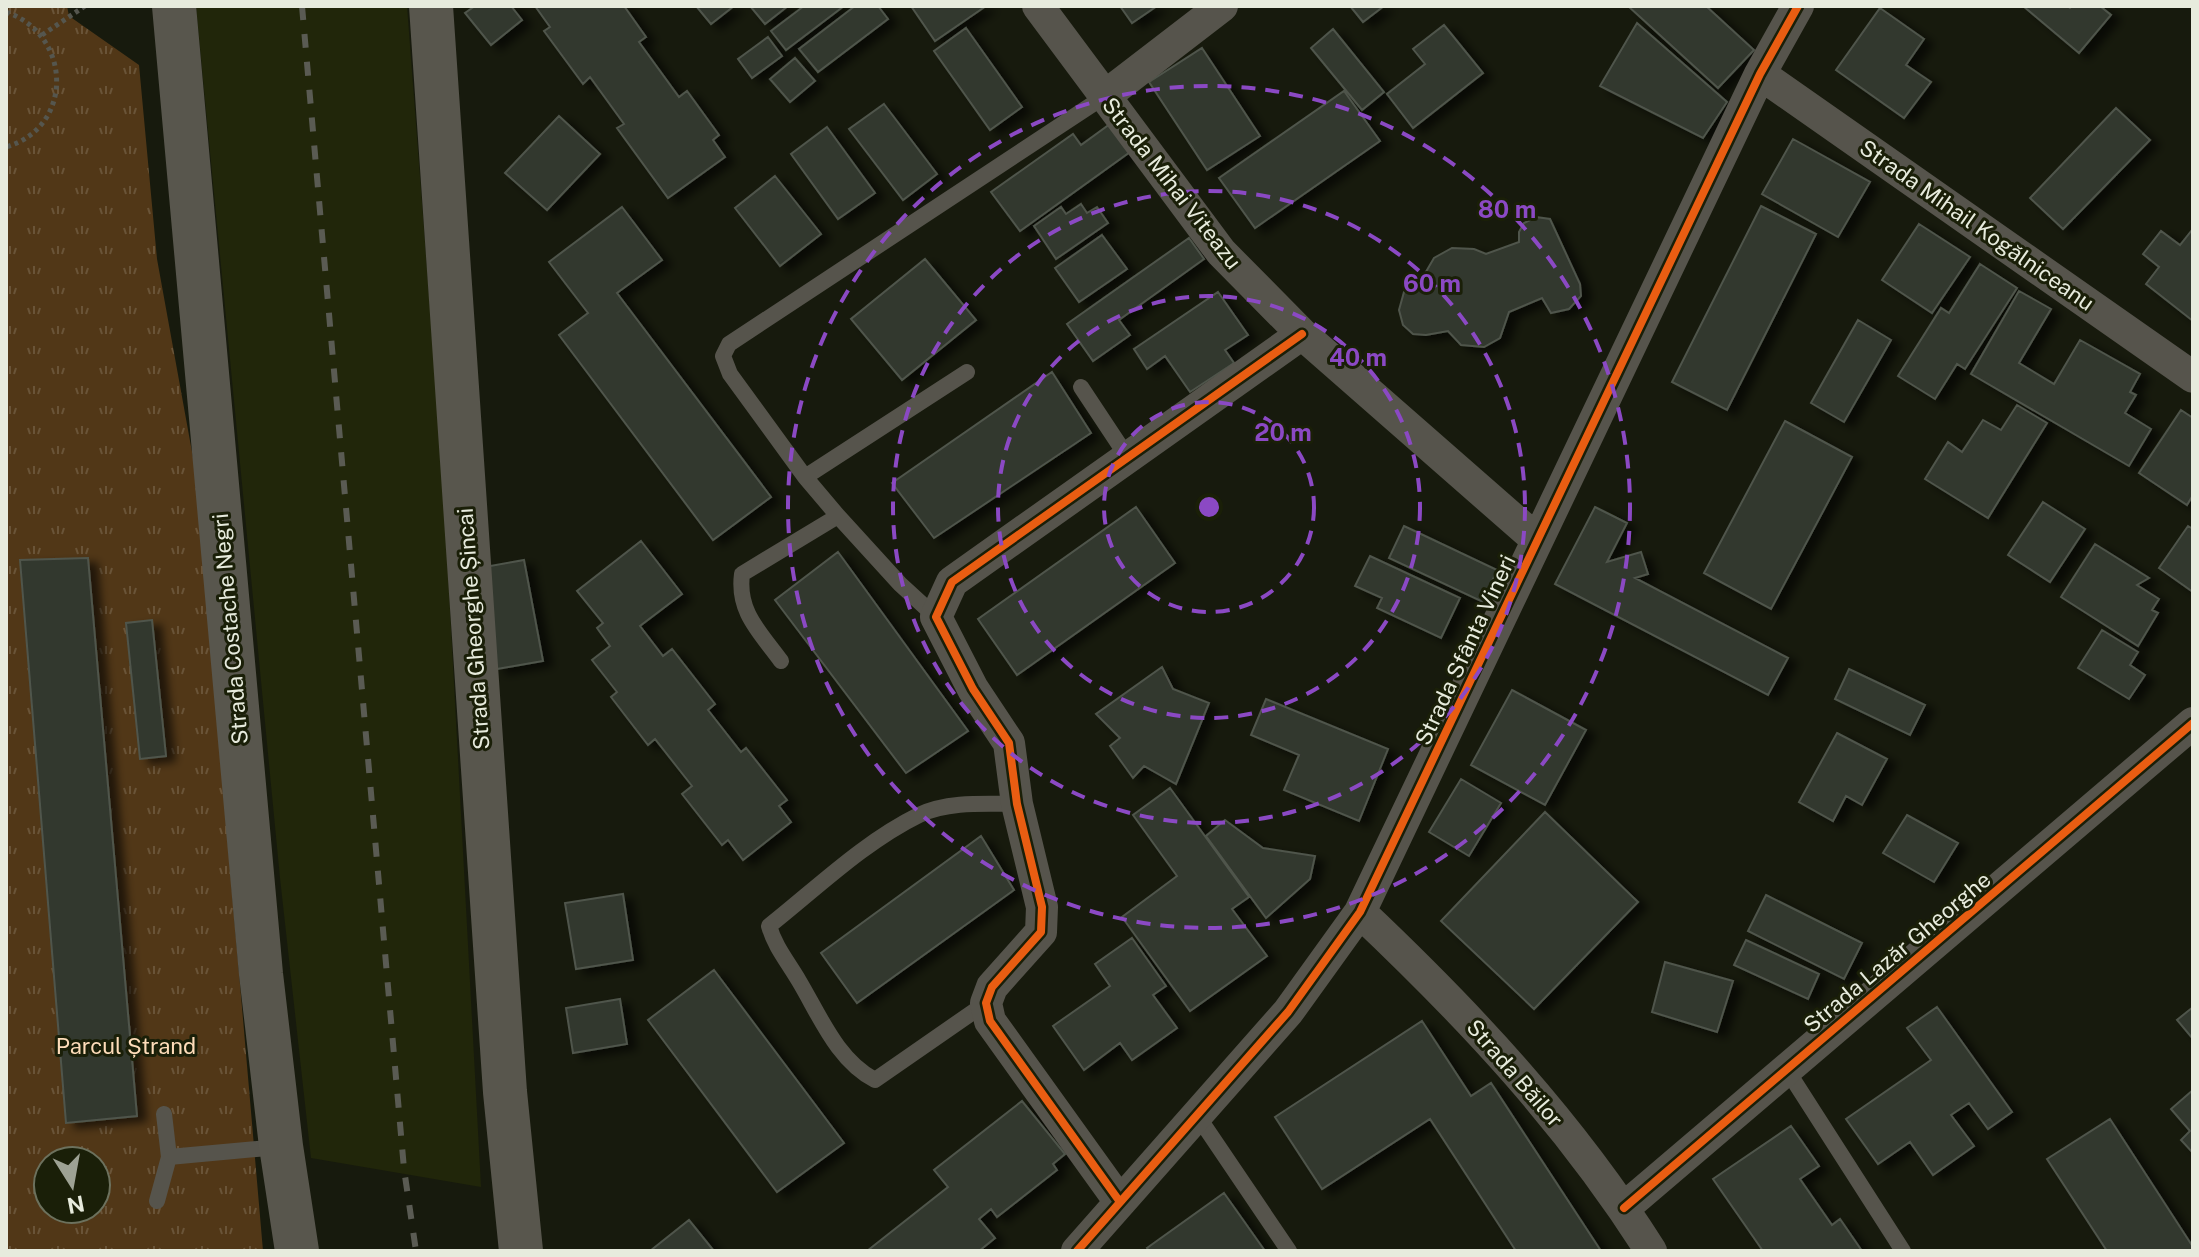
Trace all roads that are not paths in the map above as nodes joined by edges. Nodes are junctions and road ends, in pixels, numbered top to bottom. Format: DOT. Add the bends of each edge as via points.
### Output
graph roads {
  1 [pos="174,6"];
  2 [pos="431,6"];
  3 [pos="1038,6"];
  4 [pos="1222,6"];
  5 [pos="1798,6"];
  6 [pos="1760,74"];
  7 [pos="1105,96"];
  8 [pos="1302,334"];
  9 [pos="967,372"];
  10 [pos="2193,377"];
  11 [pos="1081,387"];
  12 [pos="1128,458"];
  13 [pos="805,477"];
  14 [pos="838,516"];
  15 [pos="1536,539"];
  16 [pos="936,617"];
  17 [pos="781,661"];
  18 [pos="2193,723"];
  19 [pos="1017,804"];
  20 [pos="1360,912"];
  21 [pos="986,1003"];
  22 [pos="1787,1070"];
  23 [pos="164,1114"];
  24 [pos="1197,1115"];
  25 [pos="281,1146"];
  26 [pos="169,1157"];
  27 [pos="157,1201"];
  28 [pos="1120,1202"];
  29 [pos="1624,1208"];
  30 [pos="297,1251"];
  31 [pos="521,1251"];
  32 [pos="1077,1251"];
  33 [pos="1289,1251"];
  34 [pos="1651,1251"];
  35 [pos="1903,1251"];
  1 -- 25 [label="main road, Strada Costache Negri"];
  2 -- 31 [label="main road, Strada Gheorghe Șincai" via="505,1092"];
  3 -- 7 [label="street, Strada Mihai Viteazu"];
  4 -- 7 [label="street"];
  5 -- 6 [label="street, Strada Sfânta Vineri"];
  6 -- 10 [label="street, Strada Mihail Kogălniceanu"];
  6 -- 15 [label="street, Strada Sfânta Vineri"];
  7 -- 8 [label="street, Strada Mihai Viteazu" via="1221,252"];
  7 -- 13 [label="lane" via="729,344 723,356 730,374"];
  8 -- 12 [label="street"];
  8 -- 15 [label="street, Strada Mihai Viteazu"];
  9 -- 13 [label="lane"];
  11 -- 12 [label="lane"];
  12 -- 16 [label="street" via="952,582"];
  13 -- 14 [label="lane"];
  14 -- 16 [label="lane"];
  14 -- 17 [label="lane" via="742,574 740,593 749,617"];
  15 -- 20 [label="street, Strada Sfânta Vineri"];
  16 -- 19 [label="street" via="973,689 1009,743"];
  18 -- 22 [label="street, Strada Lazăr Gheorghe"];
  19 -- 21 [label="street" via="1042,907 1041,932 992,987"];
  19 -- 21 [label="lane" via="974,804 921,814 769,926 775,946 832,1039 875,1080"];
  20 -- 24 [label="street, Strada Sfânta Vineri" via="1288,1012"];
  20 -- 29 [label="street, Strada Băilor" via="1437,984 1541,1098"];
  21 -- 28 [label="street" via="990,1021"];
  22 -- 29 [label="street, Strada Lazăr Gheorghe"];
  22 -- 35 [label="lane"];
  23 -- 26 [label="lane"];
  24 -- 28 [label="street, Strada Sfânta Vineri"];
  24 -- 33 [label="lane"];
  25 -- 26 [label="lane"];
  25 -- 30 [label="main road, Strada Costache Negri"];
  26 -- 27 [label="lane"];
  28 -- 32 [label="street, Strada Sfânta Vineri"];
  29 -- 34 [label="street, Strada Băilor"];
}
